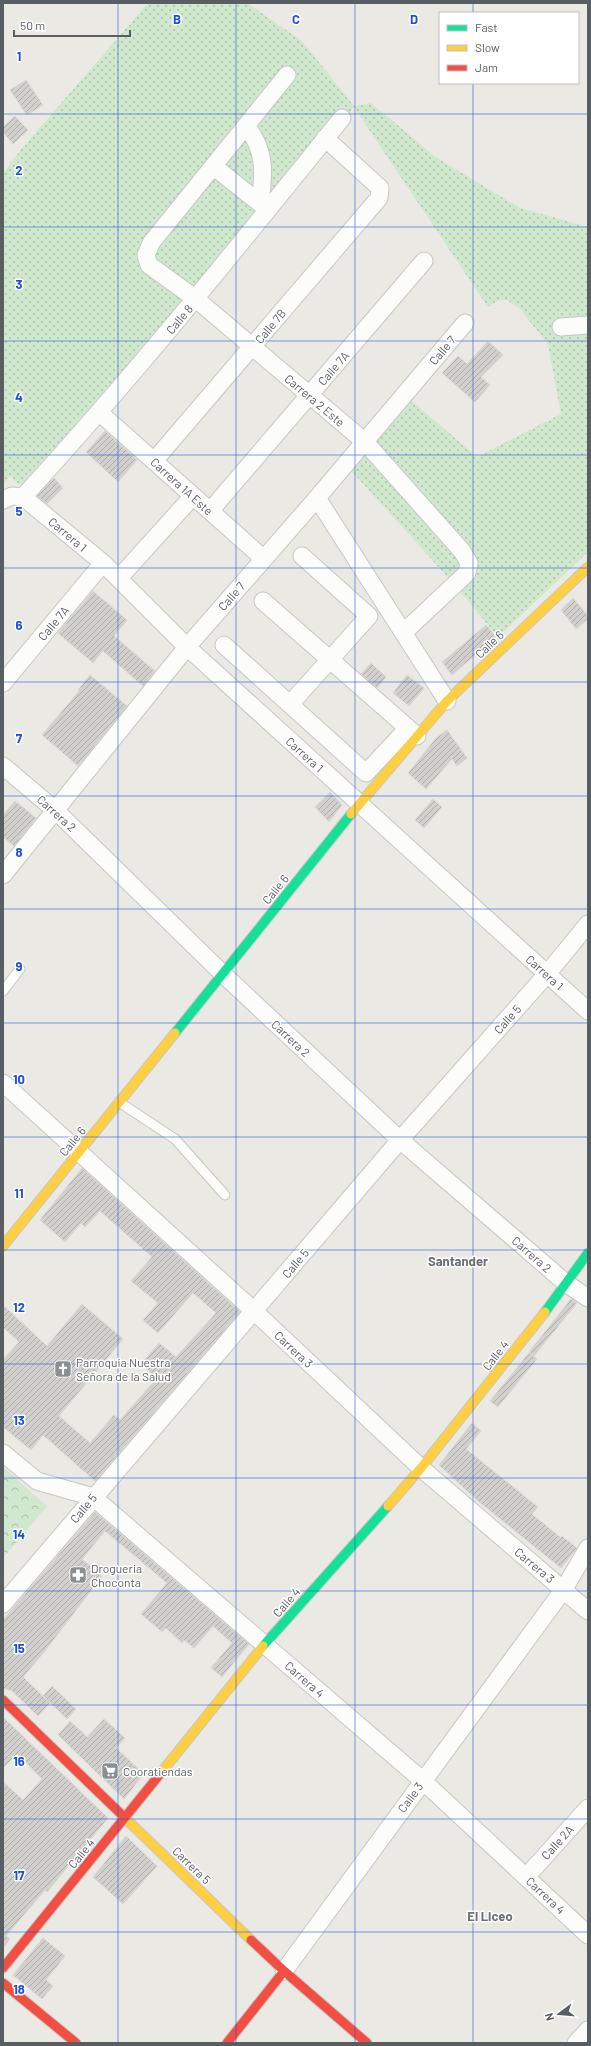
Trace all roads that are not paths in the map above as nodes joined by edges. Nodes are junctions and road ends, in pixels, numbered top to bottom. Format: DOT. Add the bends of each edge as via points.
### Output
graph roads {
  1 [pos="287,75"];
  2 [pos="342,118"];
  3 [pos="246,126"];
  4 [pos="326,138"];
  5 [pos="213,166"];
  6 [pos="264,206"];
  7 [pos="424,260"];
  8 [pos="196,299"];
  9 [pos="465,323"];
  10 [pos="588,325"];
  11 [pos="561,327"];
  12 [pos="253,347"];
  13 [pos="310,395"];
  14 [pos="100,413"];
  15 [pos="365,442"];
  16 [pos="154,461"];
  17 [pos="193,496"];
  18 [pos="23,497"];
  19 [pos="317,498"];
  20 [pos="3,500"];
  21 [pos="210,511"];
  22 [pos="302,556"];
  23 [pos="264,559"];
  24 [pos="103,562"];
  25 [pos="588,567"];
  26 [pos="119,578"];
  27 [pos="263,601"];
  28 [pos="404,632"];
  29 [pos="224,645"];
  30 [pos="187,647"];
  31 [pos="331,660"];
  32 [pos="3,683"];
  33 [pos="447,701"];
  34 [pos="291,703"];
  35 [pos="413,732"];
  36 [pos="3,766"];
  37 [pos="360,803"];
  38 [pos="55,810"];
  39 [pos="3,875"];
  40 [pos="588,924"];
  41 [pos="20,970"];
  42 [pos="222,974"];
  43 [pos="547,974"];
  44 [pos="3,991"];
  45 [pos="588,1011"];
  46 [pos="3,1083"];
  47 [pos="119,1102"];
  48 [pos="400,1140"];
  49 [pos="80,1151"];
  50 [pos="225,1195"];
  51 [pos="3,1246"];
  52 [pos="588,1253"];
  53 [pos="567,1284"];
  54 [pos="588,1298"];
  55 [pos="254,1311"];
  56 [pos="3,1453"];
  57 [pos="421,1468"];
  58 [pos="93,1496"];
  59 [pos="588,1548"];
  60 [pos="564,1589"];
  61 [pos="3,1604"];
  62 [pos="588,1611"];
  63 [pos="265,1644"];
  64 [pos="3,1700"];
  65 [pos="422,1780"];
  66 [pos="588,1808"];
  67 [pos="125,1817"];
  68 [pos="526,1877"];
  69 [pos="588,1935"];
  70 [pos="3,1968"];
  71 [pos="284,1970"];
  72 [pos="3,1983"];
  73 [pos="588,2030"];
  74 [pos="76,2043"];
  75 [pos="228,2043"];
  76 [pos="367,2043"];
  77 [pos="576,2043"];
  1 -- 3 [label="street"];
  2 -- 4 [label="street, Calle 8"];
  3 -- 5 [label="street"];
  3 -- 6 [label="street" via="254,135 261,150"];
  4 -- 6 [label="street, Calle 8"];
  4 -- 12 [label="street, Calle 7B" via="380,188 379,198"];
  5 -- 6 [label="street"];
  5 -- 8 [label="street, Carrera 2 Este" via="151,243 146,255 149,265"];
  6 -- 8 [label="street, Calle 8"];
  7 -- 13 [label="street, Calle 7A"];
  8 -- 12 [label="street, Carrera 2 Este"];
  8 -- 14 [label="street, Calle 8"];
  9 -- 15 [label="street, Calle 7"];
  10 -- 11 [label="street"];
  12 -- 13 [label="street, Carrera 2 Este"];
  12 -- 16 [label="street, Calle 7B"];
  13 -- 15 [label="street, Carrera 2 Este"];
  13 -- 21 [label="street, Calle 7A"];
  14 -- 16 [label="street, Carrera 1A Este"];
  14 -- 18 [label="street, Calle 8"];
  15 -- 19 [label="street, Calle 7"];
  15 -- 28 [label="street, Carrera 2 Este" via="462,551 469,563 467,573"];
  16 -- 17 [label="street, Carrera 1A Este"];
  17 -- 21 [label="street, Carrera 1A Este"];
  17 -- 26 [label="street"];
  18 -- 20 [label="street" via="12,496"];
  18 -- 24 [label="street, Carrera 1"];
  19 -- 23 [label="street, Calle 7"];
  19 -- 28 [label="street"];
  21 -- 23 [label="street, Carrera 1A Este"];
  22 -- 31 [label="street" via="369,616"];
  23 -- 30 [label="street, Calle 7"];
  24 -- 26 [label="street, Carrera 1"];
  24 -- 32 [label="street, Calle 7A"];
  25 -- 33 [label="street, Calle 6"];
  26 -- 30 [label="street, Carrera 1"];
  27 -- 31 [label="street"];
  28 -- 33 [label="street"];
  29 -- 34 [label="street"];
  30 -- 37 [label="street, Carrera 1"];
  30 -- 38 [label="street, Calle 7"];
  31 -- 34 [label="street"];
  31 -- 35 [label="street"];
  33 -- 35 [label="street, Calle 6"];
  34 -- 35 [label="street" via="366,773"];
  35 -- 37 [label="street, Calle 6"];
  36 -- 38 [label="street, Carrera 2"];
  37 -- 42 [label="street, Calle 6"];
  37 -- 43 [label="street, Carrera 1"];
  38 -- 39 [label="street, Calle 7"];
  38 -- 42 [label="street, Carrera 2"];
  40 -- 43 [label="street, Calle 5"];
  41 -- 44 [label="lane"];
  42 -- 47 [label="street, Calle 6"];
  42 -- 48 [label="street, Carrera 2"];
  43 -- 45 [label="street, Carrera 1"];
  43 -- 48 [label="street, Calle 5"];
  46 -- 49 [label="street, Carrera 3"];
  47 -- 49 [label="street, Calle 6"];
  47 -- 50 [label="lane" via="175,1139"];
  48 -- 53 [label="street, Carrera 2"];
  48 -- 55 [label="street, Calle 5"];
  49 -- 51 [label="street, Calle 6"];
  49 -- 55 [label="street, Carrera 3"];
  52 -- 53 [label="street, Calle 4"];
  53 -- 54 [label="street, Carrera 2"];
  53 -- 57 [label="street, Calle 4"];
  55 -- 57 [label="street, Carrera 3"];
  55 -- 58 [label="street, Calle 5"];
  56 -- 58 [label="street, Carrera 4" via="36,1481"];
  57 -- 60 [label="street, Carrera 3"];
  57 -- 63 [label="street, Calle 4"];
  58 -- 61 [label="street, Calle 5"];
  58 -- 63 [label="street, Carrera 4"];
  59 -- 60 [label="street, Calle 3"];
  60 -- 62 [label="street, Carrera 3"];
  60 -- 65 [label="street, Calle 3"];
  63 -- 65 [label="street, Carrera 4"];
  63 -- 67 [label="street, Calle 4"];
  64 -- 67 [label="street, Carrera 5"];
  65 -- 68 [label="street, Carrera 4"];
  65 -- 71 [label="street, Calle 3"];
  66 -- 68 [label="street, Calle 2A"];
  67 -- 70 [label="street, Calle 4"];
  67 -- 71 [label="street, Carrera 5"];
  68 -- 69 [label="street, Carrera 4"];
  71 -- 75 [label="street, Calle 3"];
  71 -- 76 [label="street, Carrera 5"];
  72 -- 74 [label="street"];
  73 -- 77 [label="street"];
}
